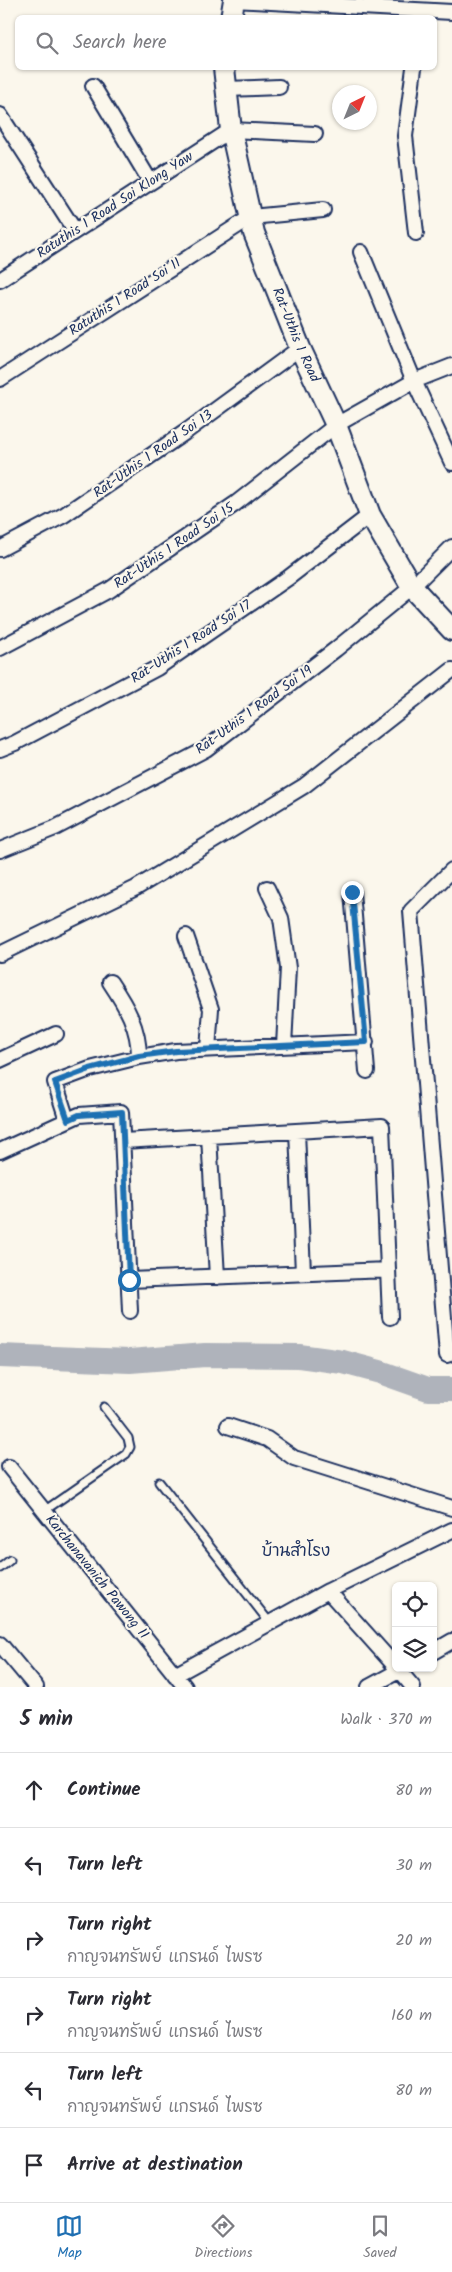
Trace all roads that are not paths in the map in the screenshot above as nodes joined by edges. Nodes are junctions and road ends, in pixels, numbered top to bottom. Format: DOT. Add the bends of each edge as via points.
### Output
graph roads {
  1 [pos="233,0"];
  2 [pos="452,12"];
  3 [pos="420,13"];
  4 [pos="231,15"];
  5 [pos="224,70"];
  6 [pos="414,70"];
  7 [pos="93,86"];
  8 [pos="279,87"];
  9 [pos="226,89"];
  10 [pos="0,115"];
  11 [pos="231,130"];
  12 [pos="315,134"];
  13 [pos="150,181"];
  14 [pos="323,210"];
  15 [pos="251,217"];
  16 [pos="75,231"];
  17 [pos="416,233"];
  18 [pos="361,252"];
  19 [pos="0,280"];
  20 [pos="300,348"];
  21 [pos="452,366"];
  22 [pos="0,379"];
  23 [pos="414,381"];
  24 [pos="336,425"];
  25 [pos="452,463"];
  26 [pos="370,515"];
  27 [pos="452,547"];
  28 [pos="0,549"];
  29 [pos="412,587"];
  30 [pos="452,630"];
  31 [pos="0,648"];
  32 [pos="452,670"];
  33 [pos="0,749"];
  34 [pos="0,850"];
  35 [pos="452,870"];
  36 [pos="267,888"];
  37 [pos="352,892"];
  38 [pos="186,936"];
  39 [pos="0,954"];
  40 [pos="110,982"];
  41 [pos="56,1034"];
  42 [pos="366,1042"];
  43 [pos="284,1046"];
  44 [pos="208,1049"];
  45 [pos="139,1056"];
  46 [pos="0,1060"];
  47 [pos="367,1071"];
  48 [pos="68,1120"];
  49 [pos="298,1131"];
  50 [pos="209,1136"];
  51 [pos="123,1141"];
  52 [pos="0,1151"];
  53 [pos="388,1270"];
  54 [pos="303,1273"];
  55 [pos="217,1277"];
  56 [pos="129,1280"];
  57 [pos="130,1311"];
  58 [pos="390,1318"];
  59 [pos="447,1355"];
  60 [pos="104,1406"];
  61 [pos="228,1426"];
  62 [pos="9,1467"];
  63 [pos="158,1482"];
  64 [pos="452,1508"];
  65 [pos="44,1511"];
  66 [pos="452,1530"];
  67 [pos="10,1560"];
  68 [pos="0,1568"];
  69 [pos="328,1591"];
  70 [pos="270,1623"];
  71 [pos="452,1641"];
  72 [pos="0,1644"];
  73 [pos="437,1650"];
  74 [pos="392,1661"];
  75 [pos="394,1672"];
  76 [pos="401,1672"];
  77 [pos="175,1675"];
  78 [pos="36,1687"];
  79 [pos="185,1687"];
  80 [pos="369,1687"];
  81 [pos="413,1687"];
  1 -- 3 [label="street"];
  1 -- 4 [label="street"];
  2 -- 3 [label="street"];
  5 -- 9 [label="street, Rat-Uthis 1 Road"];
  6 -- 17 [label="street" via="405,136"];
  7 -- 13 [label="street"];
  8 -- 9 [label="street"];
  9 -- 11 [label="street, Rat-Uthis 1 Road"];
  10 -- 16 [label="street"];
  11 -- 12 [label="street"];
  11 -- 13 [label="street, Ratuthis 1 Road Soi Klong Yaw"];
  11 -- 15 [label="street, Rat-Uthis 1 Road"];
  13 -- 16 [label="street, Ratuthis 1 Road Soi Klong Yaw"];
  14 -- 15 [label="street"];
  15 -- 20 [label="street, Rat-Uthis 1 Road" via="254,233"];
  15 -- 22 [label="street, Ratuthis 1 Road Soi 11"];
  16 -- 19 [label="street, Ratuthis 1 Road Soi Klong Yaw"];
  18 -- 23 [label="street"];
  20 -- 24 [label="street, Rat-Uthis 1 Road"];
  20 -- 28 [label="street, Rat-Uthis 1 Road Soi 13" via="64,515"];
  21 -- 23 [label="street, Rat-Uthis 1 Road Soi 15"];
  23 -- 24 [label="street, Rat-Uthis 1 Road Soi 15"];
  23 -- 25 [label="street"];
  24 -- 26 [label="street, Rat-Uthis 1 Road"];
  24 -- 31 [label="street, Rat-Uthis 1 Road Soi 15" via="235,504 109,590"];
  26 -- 29 [label="street, Rat-Uthis 1 Road"];
  26 -- 33 [label="street, Rat-Uthis 1 Road Soi 17" via="288,578 157,668"];
  27 -- 29 [label="street, Rat-Uthis 1 Road Soi 19"];
  29 -- 30 [label="street, Rat-Uthis 1 Road"];
  29 -- 34 [label="street, Rat-Uthis 1 Road Soi 19" via="206,749 55,828"];
  32 -- 39 [label="street" via="304,786 136,888"];
  35 -- 59 [label="street" via="411,911"];
  36 -- 43 [label="street" via="281,918 288,968"];
  37 -- 42 [label="street"];
  38 -- 44 [label="street" via="211,1009"];
  40 -- 45 [label="street" via="130,1012 139,1040"];
  41 -- 46 [label="street"];
  42 -- 43 [label="street"];
  42 -- 47 [label="street"];
  43 -- 44 [label="street"];
  44 -- 45 [label="street"];
  45 -- 48 [label="street" via="55,1082"];
  48 -- 51 [label="street" via="79,1115 122,1112"];
  48 -- 52 [label="street"];
  49 -- 50 [label="street"];
  49 -- 53 [label="street" via="382,1126"];
  49 -- 54 [label="street"];
  50 -- 51 [label="street"];
  50 -- 55 [label="street"];
  51 -- 56 [label="street"];
  53 -- 54 [label="street"];
  53 -- 58 [label="street"];
  54 -- 55 [label="street"];
  55 -- 56 [label="street"];
  56 -- 57 [label="street"];
  60 -- 65 [label="lane" via="128,1438 130,1447 126,1454"];
  61 -- 64 [label="street" via="267,1439 294,1458"];
  62 -- 65 [label="street, Karchanavanich Pawong 11"];
  63 -- 70 [label="lane"];
  65 -- 77 [label="street, Karchanavanich Pawong 11"];
  66 -- 69 [label="street"];
  67 -- 68 [label="lane"];
  69 -- 70 [label="street"];
  69 -- 74 [label="street"];
  70 -- 77 [label="street"];
  71 -- 73 [label="street"];
  72 -- 78 [label="street"];
  75 -- 80 [label="street"];
  76 -- 81 [label="street"];
  77 -- 79 [label="street, Karchanavanich Pawong 11"];
}
